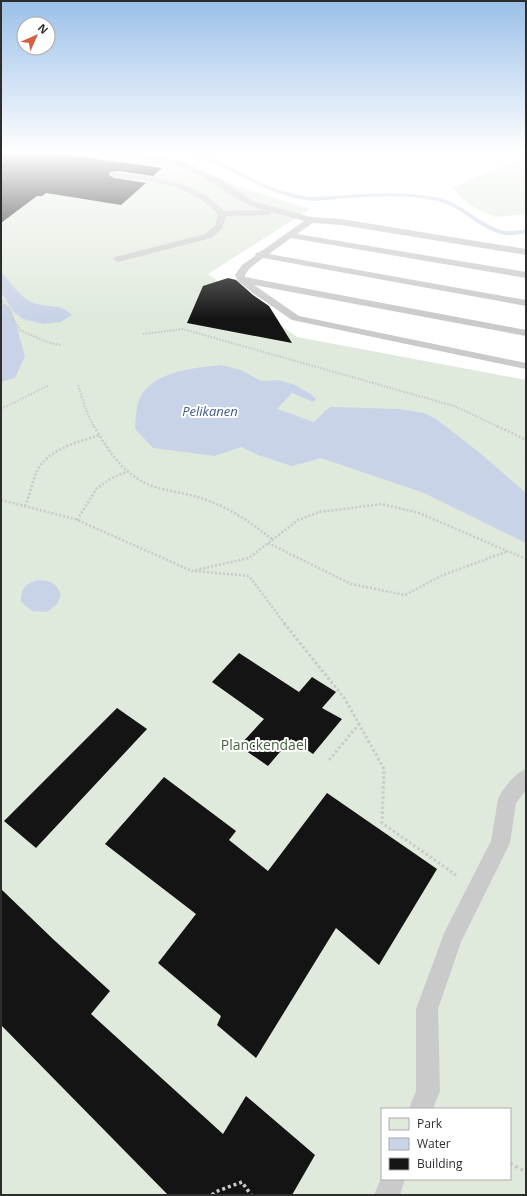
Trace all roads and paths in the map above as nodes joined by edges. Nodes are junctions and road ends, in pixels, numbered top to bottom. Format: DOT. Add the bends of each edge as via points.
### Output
graph roads {
  1 [pos="217,208"];
  2 [pos="265,208"];
  3 [pos="275,211"];
  4 [pos="222,214"];
  5 [pos="311,220"];
  6 [pos="288,235"];
  7 [pos="526,252"];
  8 [pos="259,255"];
  9 [pos="118,259"];
  10 [pos="526,275"];
  11 [pos="241,279"];
  12 [pos="1,299"];
  13 [pos="526,303"];
  14 [pos="526,333"];
  15 [pos="143,334"];
  16 [pos="60,345"];
  17 [pos="526,366"];
  18 [pos="49,385"];
  19 [pos="78,385"];
  20 [pos="1,409"];
  21 [pos="100,435"];
  22 [pos="526,440"];
  23 [pos="128,471"];
  24 [pos="1,500"];
  25 [pos="25,506"];
  26 [pos="77,520"];
  27 [pos="272,539"];
  28 [pos="268,543"];
  29 [pos="506,552"];
  30 [pos="526,559"];
  31 [pos="192,571"];
  32 [pos="359,724"];
  33 [pos="329,760"];
  34 [pos="526,777"];
  35 [pos="477,890"];
  36 [pos="421,1108"];
  37 [pos="511,1164"];
  38 [pos="526,1172"];
  39 [pos="393,1180"];
  40 [pos="212,1195"];
  41 [pos="251,1195"];
  42 [pos="387,1195"];
  1 -- 4 [label="lane"];
  2 -- 3 [label="lane"];
  3 -- 4 [label="lane"];
  3 -- 5 [label="lane"];
  4 -- 9 [label="lane" via="220,226 208,236"];
  5 -- 6 [label="lane"];
  5 -- 7 [label="lane" via="341,222"];
  6 -- 8 [label="lane"];
  6 -- 10 [label="lane"];
  8 -- 11 [label="lane" via="245,266 240,275"];
  8 -- 13 [label="lane"];
  11 -- 14 [label="lane"];
  11 -- 17 [label="lane" via="296,318"];
  12 -- 16 [label="path" via="20,330"];
  15 -- 22 [label="path" via="183,329 454,406"];
  18 -- 20 [label="path"];
  19 -- 21 [label="path" via="84,407"];
  21 -- 23 [label="path" via="119,464"];
  21 -- 25 [label="path" via="66,447 43,461"];
  23 -- 26 [label="path" via="97,488"];
  23 -- 27 [label="path" via="137,479 167,491 196,496 226,508"];
  24 -- 25 [label="path"];
  25 -- 26 [label="path"];
  26 -- 31 [label="path"];
  27 -- 28 [label="path"];
  27 -- 29 [label="path" via="298,520 319,512 382,504 419,513"];
  28 -- 29 [label="path" via="350,584 405,594 443,575"];
  28 -- 31 [label="path" via="249,558"];
  29 -- 30 [label="path"];
  31 -- 32 [label="path" via="249,576 345,699"];
  32 -- 33 [label="path"];
  32 -- 35 [label="path" via="384,769 382,823"];
  34 -- 35 [label="lane" via="507,799 500,843"];
  35 -- 36 [label="lane" via="452,938 427,1009 428,1092"];
  37 -- 38 [label="path"];
  39 -- 42 [label="lane"];
  40 -- 41 [label="path" via="242,1182"];
}
